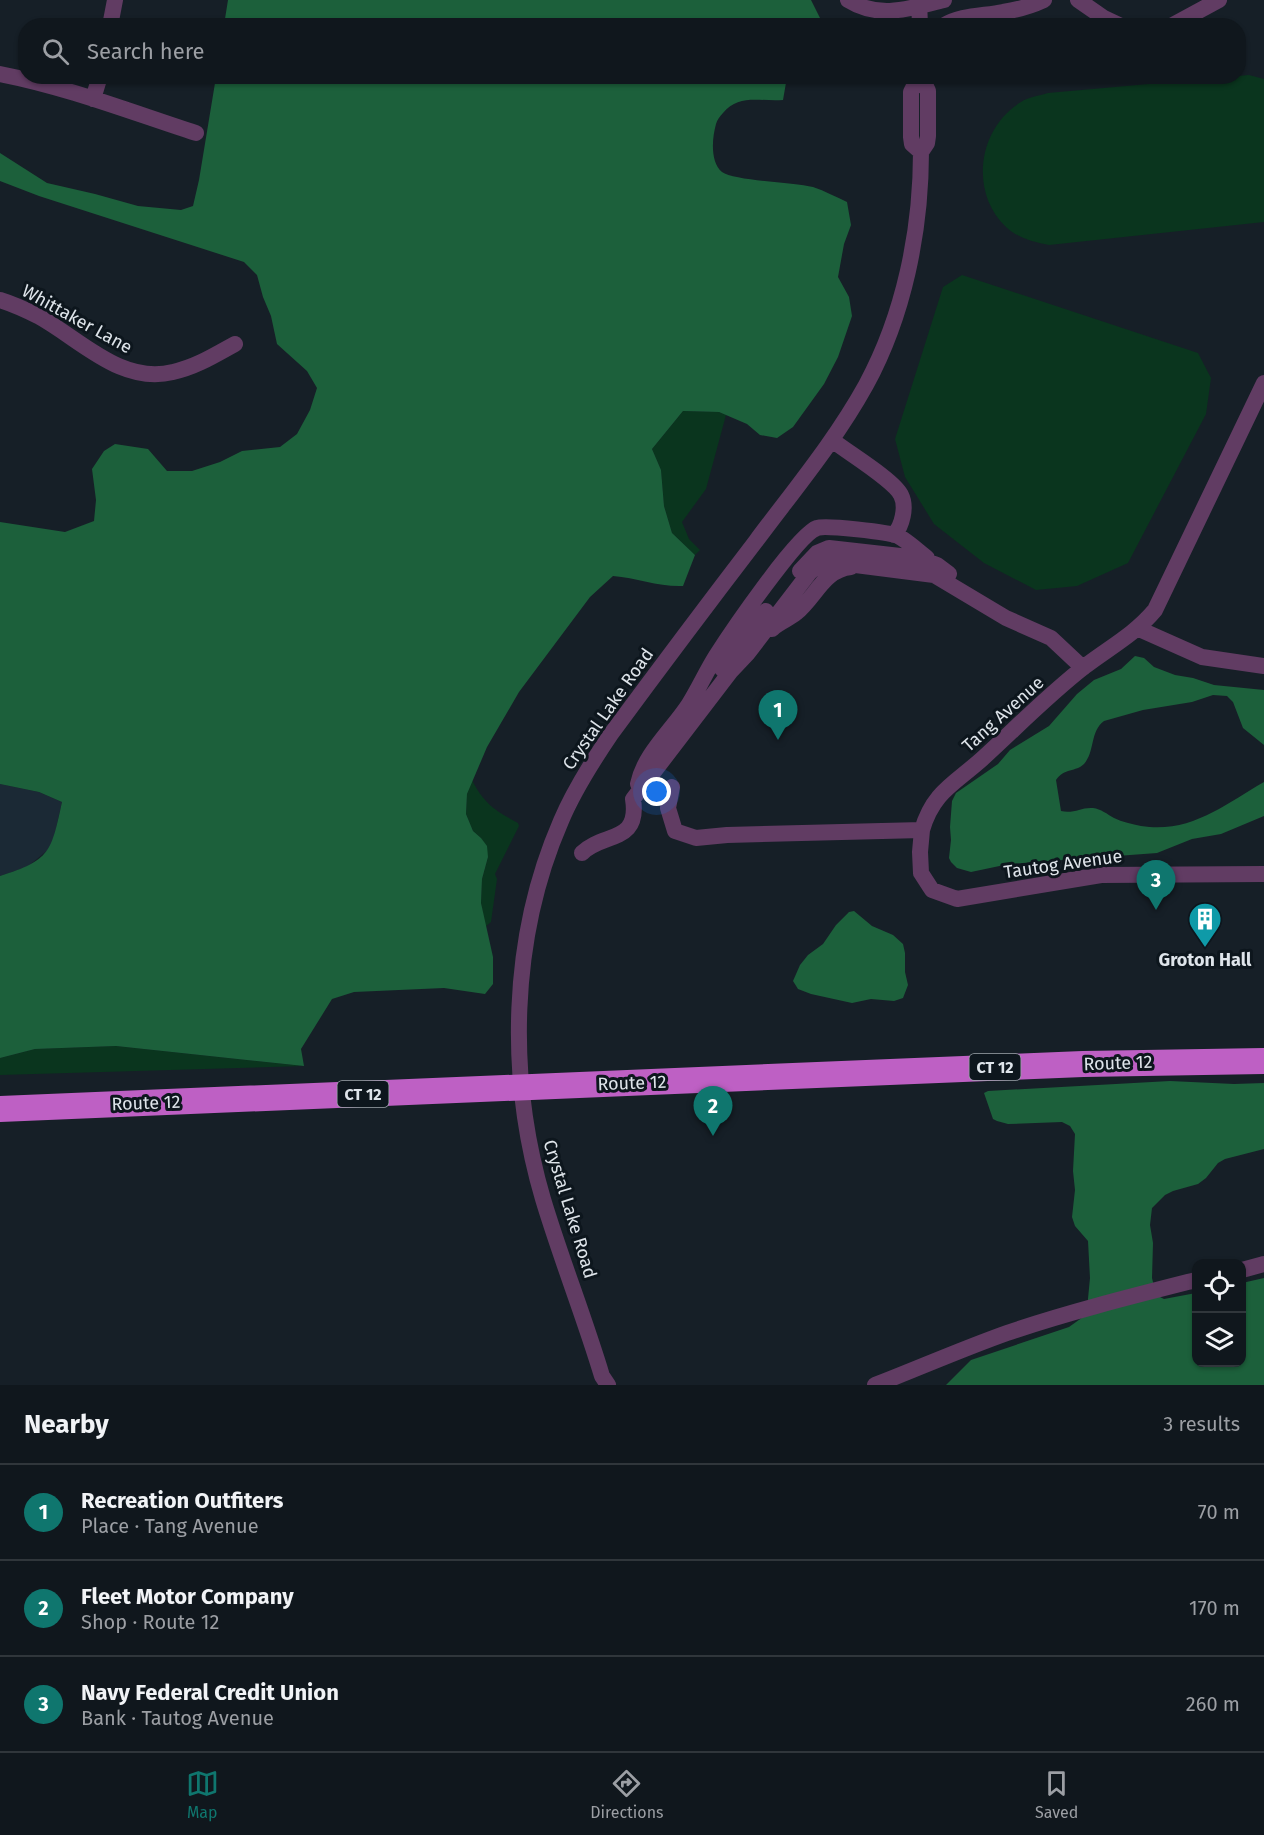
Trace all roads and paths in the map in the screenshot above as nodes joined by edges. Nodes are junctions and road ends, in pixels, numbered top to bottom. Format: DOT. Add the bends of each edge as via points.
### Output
graph roads {
  1 [pos="115,0"];
  2 [pos="848,0"];
  3 [pos="945,0"];
  4 [pos="1044,0"];
  5 [pos="1219,0"];
  6 [pos="1080,1"];
  7 [pos="919,4"];
  8 [pos="112,18"];
  9 [pos="963,18"];
  10 [pos="1104,18"];
  11 [pos="1186,18"];
  12 [pos="0,74"];
  13 [pos="18,78"];
  14 [pos="41,84"];
  15 [pos="98,84"];
  16 [pos="924,84"];
  17 [pos="93,99"];
  18 [pos="196,133"];
  19 [pos="0,300"];
  20 [pos="236,344"];
  21 [pos="1264,383"];
  22 [pos="832,440"];
  23 [pos="894,535"];
  24 [pos="917,550"];
  25 [pos="937,566"];
  26 [pos="779,568"];
  27 [pos="992,610"];
  28 [pos="1139,629"];
  29 [pos="1264,666"];
  30 [pos="1083,668"];
  31 [pos="672,787"];
  32 [pos="633,799"];
  33 [pos="922,831"];
  34 [pos="582,853"];
  35 [pos="1264,874"];
  36 [pos="1264,1061"];
  37 [pos="523,1087"];
  38 [pos="0,1109"];
  39 [pos="1264,1264"];
  40 [pos="1246,1269"];
  41 [pos="1192,1281"];
  42 [pos="603,1382"];
  43 [pos="875,1385"];
  1 -- 8 [label="street"];
  2 -- 7 [label="street" via="878,12 900,12"];
  3 -- 7 [label="street"];
  4 -- 9 [label="street" via="1004,12"];
  5 -- 11 [label="street"];
  6 -- 10 [label="street"];
  12 -- 13 [label="street"];
  14 -- 17 [label="street"];
  15 -- 17 [label="street"];
  16 -- 22 [label="street, Crystal Lake Road" via="928,91 928,136 921,152 918,219 900,302 867,383"];
  17 -- 18 [label="street"];
  19 -- 20 [label="street, Whittaker Lane" via="38,317 130,371 172,373 202,363"];
  21 -- 28 [label="street, Tang Avenue" via="1155,610"];
  22 -- 23 [label="street" via="901,494 901,522"];
  22 -- 37 [label="street, Crystal Lake Road" via="610,734 561,819 534,898 525,946 519,1053"];
  23 -- 24 [label="street"];
  23 -- 26 [label="street" via="814,529"];
  24 -- 25 [label="street"];
  24 -- 26 [label="street" via="829,537 814,540"];
  25 -- 27 [label="street"];
  25 -- 32 [label="street" via="918,558 835,549 824,549 808,560 728,659"];
  26 -- 32 [label="street" via="645,765"];
  27 -- 30 [label="street" via="1051,638"];
  27 -- 32 [label="street" via="934,575 832,562 816,567"];
  28 -- 29 [label="street" via="1202,657"];
  28 -- 30 [label="street, Tang Avenue"];
  30 -- 33 [label="street, Tang Avenue" via="938,795 927,812"];
  31 -- 33 [label="street" via="668,808 675,831 696,838"];
  32 -- 34 [label="street" via="634,815 622,833 594,843"];
  33 -- 35 [label="street, Tautog Avenue" via="921,873 932,890 957,899 1101,875"];
  36 -- 37 [label="highway, Route 12 / CT 12" via="1083,1064"];
  37 -- 38 [label="highway, Route 12 / CT 12"];
  37 -- 42 [label="street, Crystal Lake Road" via="526,1127 543,1199"];
  39 -- 40 [label="street"];
  41 -- 43 [label="street" via="1056,1317"];
}
